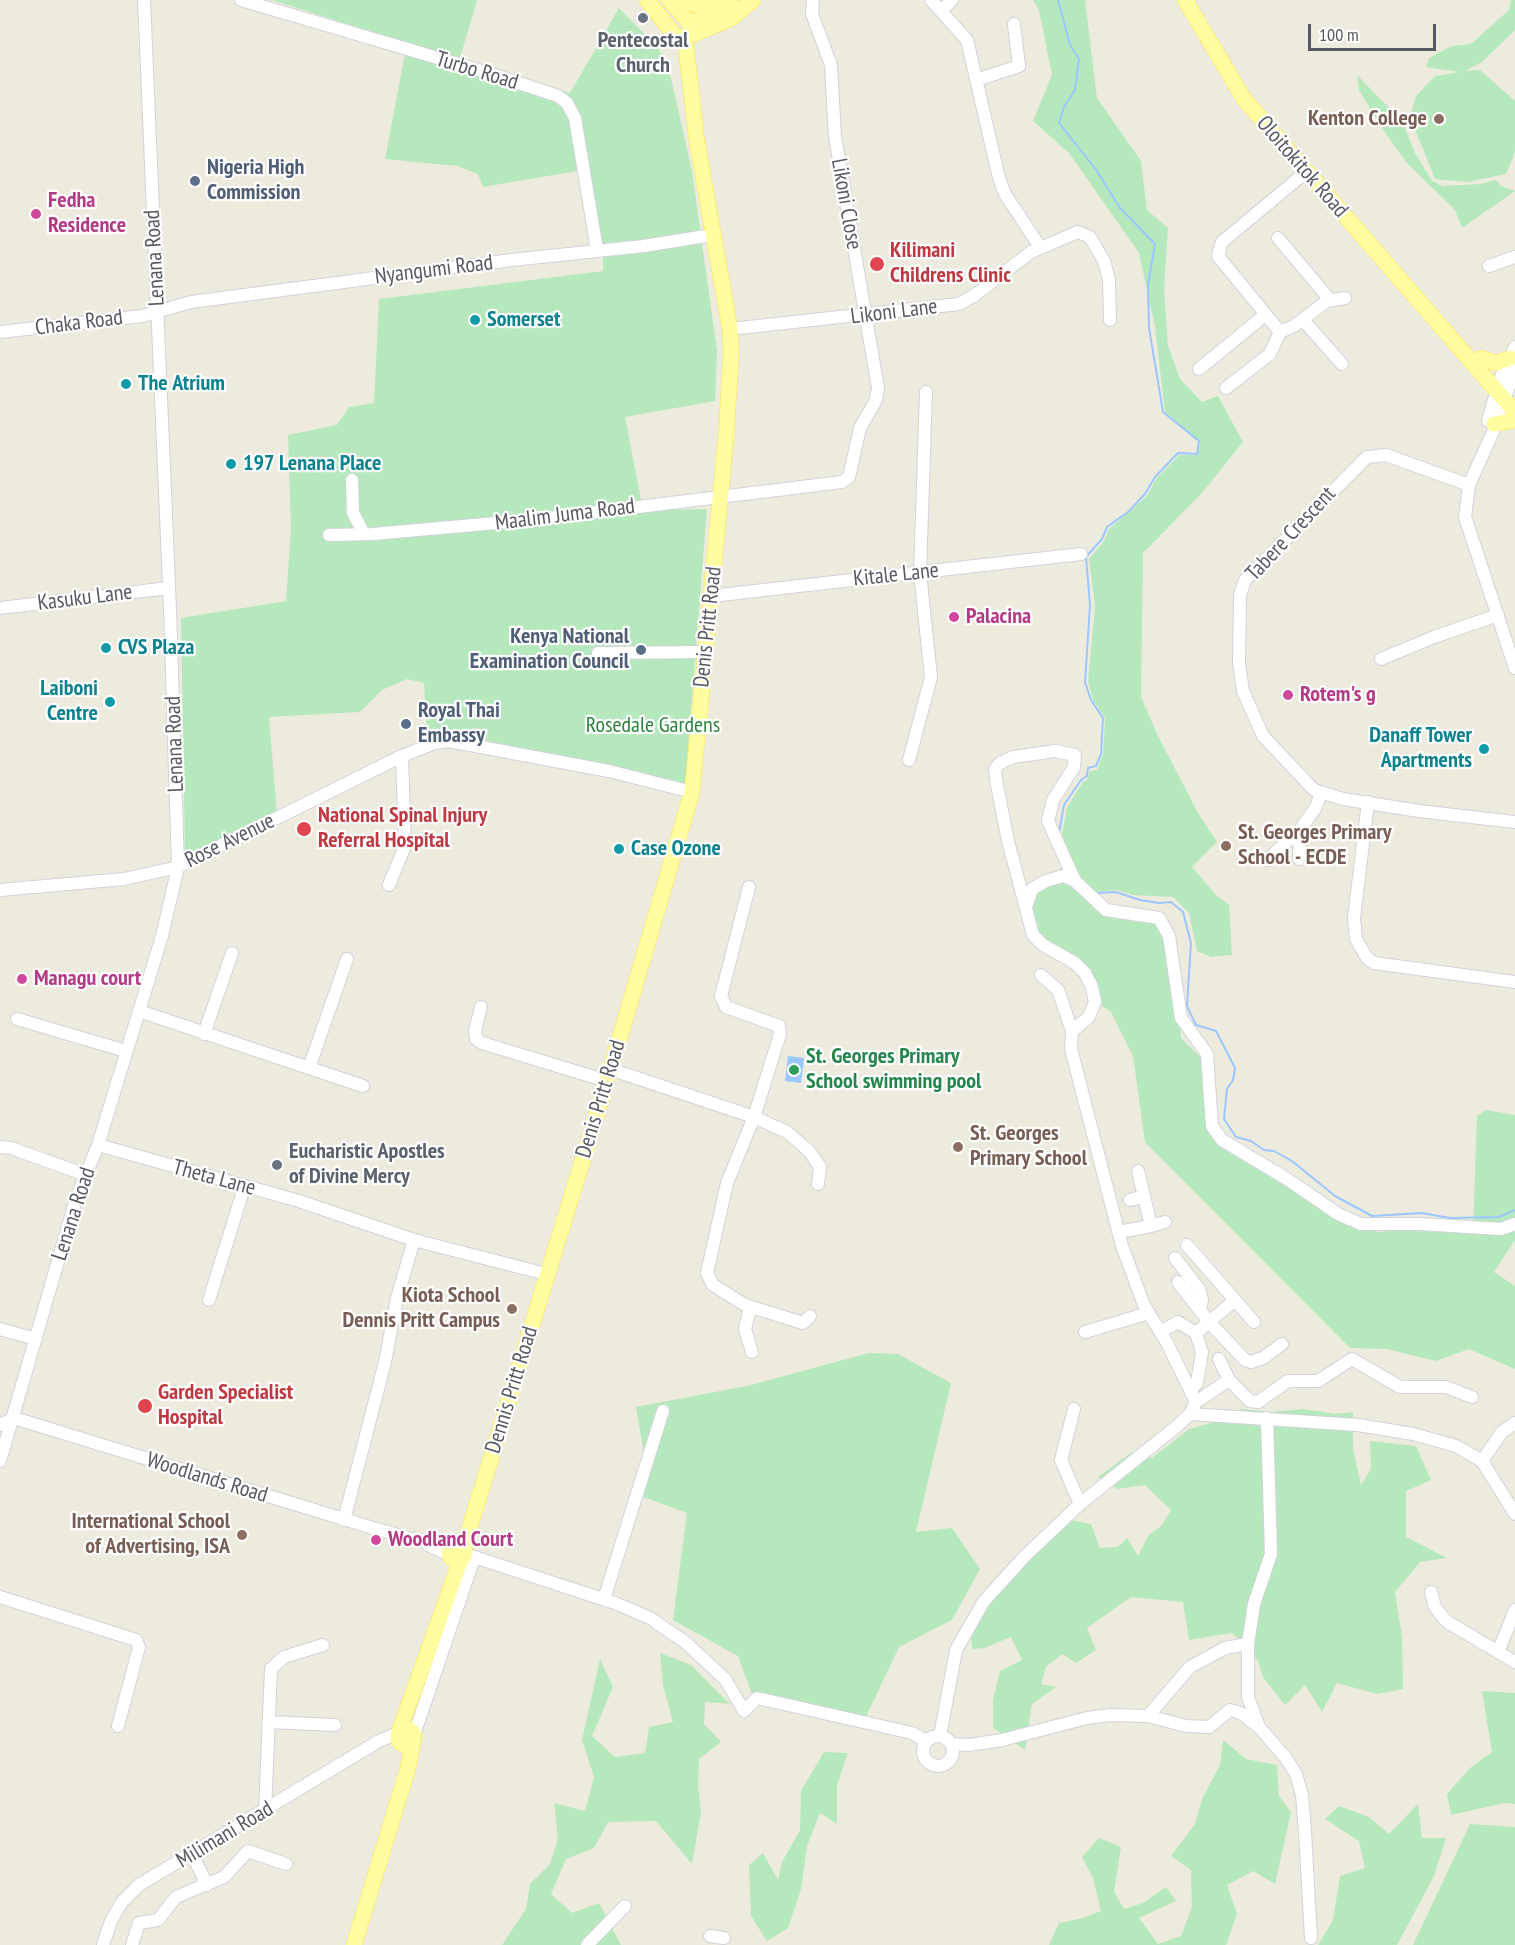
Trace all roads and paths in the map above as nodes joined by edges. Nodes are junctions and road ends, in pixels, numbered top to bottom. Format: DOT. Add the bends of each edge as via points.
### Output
graph roads {
  1 [pos="144,0"];
  2 [pos="241,0"];
  3 [pos="668,0"];
  4 [pos="684,0"];
  5 [pos="753,0"];
  6 [pos="813,0"];
  7 [pos="931,0"];
  8 [pos="952,0"];
  9 [pos="1185,0"];
  10 [pos="645,3"];
  11 [pos="737,3"];
  12 [pos="941,11"];
  13 [pos="1014,24"];
  14 [pos="717,25"];
  15 [pos="683,30"];
  16 [pos="689,60"];
  17 [pos="976,80"];
  18 [pos="697,142"];
  19 [pos="1306,172"];
  20 [pos="712,235"];
  21 [pos="1278,238"];
  22 [pos="1040,247"];
  23 [pos="597,250"];
  24 [pos="1515,257"];
  25 [pos="1489,266"];
  26 [pos="1345,298"];
  27 [pos="1330,300"];
  28 [pos="157,312"];
  29 [pos="1265,315"];
  30 [pos="866,316"];
  31 [pos="1110,320"];
  32 [pos="1303,320"];
  33 [pos="1438,321"];
  34 [pos="730,329"];
  35 [pos="0,332"];
  36 [pos="1280,332"];
  37 [pos="1481,358"];
  38 [pos="1513,358"];
  39 [pos="1342,364"];
  40 [pos="1199,369"];
  41 [pos="1227,388"];
  42 [pos="1504,391"];
  43 [pos="926,392"];
  44 [pos="1515,412"];
  45 [pos="1515,420"];
  46 [pos="1494,424"];
  47 [pos="1484,447"];
  48 [pos="352,480"];
  49 [pos="1469,485"];
  50 [pos="721,495"];
  51 [pos="364,534"];
  52 [pos="329,535"];
  53 [pos="1082,554"];
  54 [pos="920,573"];
  55 [pos="169,588"];
  56 [pos="711,596"];
  57 [pos="0,608"];
  58 [pos="1498,615"];
  59 [pos="705,652"];
  60 [pos="598,653"];
  61 [pos="1381,659"];
  62 [pos="1515,668"];
  63 [pos="402,756"];
  64 [pos="909,760"];
  65 [pos="692,792"];
  66 [pos="1321,793"];
  67 [pos="1368,802"];
  68 [pos="1515,822"];
  69 [pos="1300,830"];
  70 [pos="1299,859"];
  71 [pos="1267,860"];
  72 [pos="178,867"];
  73 [pos="1075,881"];
  74 [pos="389,885"];
  75 [pos="749,887"];
  76 [pos="0,890"];
  77 [pos="1026,909"];
  78 [pos="232,953"];
  79 [pos="347,959"];
  80 [pos="1041,975"];
  81 [pos="1515,982"];
  82 [pos="481,1007"];
  83 [pos="139,1011"];
  84 [pos="17,1019"];
  85 [pos="1072,1031"];
  86 [pos="204,1034"];
  87 [pos="126,1051"];
  88 [pos="309,1068"];
  89 [pos="608,1075"];
  90 [pos="363,1086"];
  91 [pos="754,1117"];
  92 [pos="98,1145"];
  93 [pos="0,1147"];
  94 [pos="1138,1171"];
  95 [pos="86,1175"];
  96 [pos="818,1184"];
  97 [pos="244,1188"];
  98 [pos="1144,1196"];
  99 [pos="1130,1200"];
  100 [pos="1165,1222"];
  101 [pos="1515,1224"];
  102 [pos="1151,1226"];
  103 [pos="1119,1232"];
  104 [pos="414,1240"];
  105 [pos="1187,1245"];
  106 [pos="1175,1258"];
  107 [pos="546,1275"];
  108 [pos="1178,1282"];
  109 [pos="209,1300"];
  110 [pos="1234,1301"];
  111 [pos="750,1308"];
  112 [pos="1200,1310"];
  113 [pos="1149,1313"];
  114 [pos="810,1316"];
  115 [pos="1209,1322"];
  116 [pos="1254,1322"];
  117 [pos="0,1329"];
  118 [pos="1085,1332"];
  119 [pos="1160,1332"];
  120 [pos="1196,1333"];
  121 [pos="36,1339"];
  122 [pos="1282,1344"];
  123 [pos="752,1352"];
  124 [pos="1219,1359"];
  125 [pos="1229,1380"];
  126 [pos="1192,1389"];
  127 [pos="1472,1397"];
  128 [pos="1196,1402"];
  129 [pos="1074,1409"];
  130 [pos="663,1411"];
  131 [pos="1190,1414"];
  132 [pos="14,1418"];
  133 [pos="1267,1418"];
  134 [pos="1515,1423"];
  135 [pos="0,1425"];
  136 [pos="0,1461"];
  137 [pos="1482,1461"];
  138 [pos="1080,1504"];
  139 [pos="1515,1514"];
  140 [pos="344,1520"];
  141 [pos="459,1552"];
  142 [pos="1431,1592"];
  143 [pos="0,1597"];
  144 [pos="604,1599"];
  145 [pos="451,1604"];
  146 [pos="1515,1610"];
  147 [pos="1248,1644"];
  148 [pos="323,1646"];
  149 [pos="438,1646"];
  150 [pos="1498,1652"];
  151 [pos="1515,1662"];
  152 [pos="1148,1716"];
  153 [pos="267,1722"];
  154 [pos="335,1725"];
  155 [pos="118,1726"];
  156 [pos="1260,1728"];
  157 [pos="940,1736"];
  158 [pos="405,1737"];
  159 [pos="926,1741"];
  160 [pos="951,1744"];
  161 [pos="978,1744"];
  162 [pos="950,1759"];
  163 [pos="265,1811"];
  164 [pos="192,1854"];
  165 [pos="286,1864"];
  166 [pos="207,1885"];
  167 [pos="625,1906"];
  168 [pos="710,1936"];
  169 [pos="724,1938"];
  170 [pos="1311,1938"];
  171 [pos="103,1945"];
  172 [pos="132,1945"];
  173 [pos="354,1945"];
  174 [pos="587,1945"];
  1 -- 28 [label="street, Lenana Road"];
  2 -- 23 [label="street, Turbo Road" via="558,96 575,118"];
  3 -- 10 [label="main road" via="661,9"];
  3 -- 15 [label="main road"];
  4 -- 11 [label="main road" via="696,4"];
  5 -- 14 [label="main road" via="737,15"];
  6 -- 30 [label="street, Likoni Close" via="812,14 831,65 835,137"];
  7 -- 12 [label="street"];
  8 -- 12 [label="street"];
  9 -- 19 [label="main road, Oloitokitok Road" via="1244,99"];
  10 -- 15 [label="main road"];
  11 -- 15 [label="main road"];
  12 -- 17 [label="street" via="967,40"];
  13 -- 17 [label="street" via="1019,66"];
  14 -- 15 [label="main road"];
  14 -- 16 [label="main road" via="697,44"];
  15 -- 16 [label="main road, Denis Pritt Road"];
  15 -- 18 [label="main road, Denis Pritt Road" via="691,131"];
  16 -- 18 [label="main road, Denis Pritt Road"];
  17 -- 22 [label="street" via="1005,194"];
  18 -- 20 [label="main road, Denis Pritt Road"];
  19 -- 29 [label="street" via="1222,242 1218,251 1226,268"];
  19 -- 33 [label="main road, Oloitokitok Road"];
  20 -- 23 [label="street, Nyangumi Road"];
  20 -- 34 [label="main road, Denis Pritt Road"];
  21 -- 27 [label="street"];
  22 -- 30 [label="street, Likoni Lane" via="959,304"];
  22 -- 31 [label="street, Likoni Lane" via="1072,233 1090,237 1104,261 1109,280"];
  23 -- 28 [label="street, Nyangumi Road" via="191,302"];
  24 -- 25 [label="street"];
  26 -- 27 [label="street"];
  27 -- 32 [label="street"];
  28 -- 35 [label="street, Chaka Road"];
  28 -- 55 [label="street, Lenana Road"];
  29 -- 36 [label="street"];
  29 -- 40 [label="street"];
  30 -- 34 [label="street, Likoni Lane"];
  30 -- 50 [label="street, Likoni Close" via="878,388 876,400 860,428 849,477 842,482"];
  32 -- 36 [label="street"];
  32 -- 39 [label="street"];
  33 -- 37 [label="main road, Oloitokitok Road"];
  33 -- 42 [label="main road, Oloitokitok Road" via="1460,351"];
  34 -- 50 [label="main road, Denis Pritt Road" via="730,386"];
  36 -- 41 [label="street" via="1270,354"];
  37 -- 38 [label="main road" via="1496,363"];
  37 -- 42 [label="main road, Oloitokitok Road"];
  38 -- 42 [label="street"];
  42 -- 44 [label="main road, Oloitokitok Road"];
  42 -- 46 [label="street"];
  42 -- 47 [label="street"];
  43 -- 54 [label="street"];
  45 -- 46 [label="main road"];
  46 -- 47 [label="street"];
  47 -- 49 [label="street"];
  48 -- 51 [label="street" via="353,513"];
  49 -- 58 [label="street" via="1465,517"];
  49 -- 66 [label="street, Tabere Crescent" via="1392,456 1367,457 1245,580 1241,589 1239,663 1243,691 1263,736 1304,782"];
  50 -- 51 [label="street, Maalim Juma Road" via="541,519"];
  50 -- 56 [label="main road, Denis Pritt Road"];
  51 -- 52 [label="street, Maalim Juma Road"];
  53 -- 54 [label="street, Kitale Lane"];
  54 -- 56 [label="street, Kitale Lane"];
  54 -- 64 [label="street" via="931,677"];
  55 -- 57 [label="street, Kasuku Lane"];
  55 -- 72 [label="street, Lenana Road"];
  56 -- 59 [label="main road, Denis Pritt Road"];
  58 -- 61 [label="street"];
  58 -- 62 [label="street"];
  59 -- 60 [label="street"];
  59 -- 65 [label="main road, Denis Pritt Road"];
  63 -- 65 [label="street, Rose Avenue" via="449,741 609,771"];
  63 -- 72 [label="street, Rose Avenue"];
  63 -- 74 [label="street" via="405,846"];
  65 -- 89 [label="main road, Denis Pritt Road"];
  66 -- 67 [label="street, Tabere Crescent"];
  66 -- 69 [label="street" via="1317,807"];
  67 -- 68 [label="street, Tabere Crescent"];
  67 -- 81 [label="street" via="1354,918 1356,939 1367,958 1374,963"];
  69 -- 70 [label="street"];
  69 -- 71 [label="street"];
  72 -- 76 [label="street, Rose Avenue" via="124,879"];
  72 -- 83 [label="street, Lenana Road"];
  73 -- 77 [label="street" via="1063,876 1032,889"];
  73 -- 77 [label="street" via="1048,821 1053,800 1074,767 1075,755 1055,751 1013,757 1000,763 995,769 997,785"];
  73 -- 101 [label="street" via="1106,910 1159,918 1169,936 1181,1018 1207,1054 1212,1126 1222,1140 1338,1214 1361,1224 1501,1230"];
  75 -- 91 [label="street" via="721,996 726,1007 779,1026 780,1034"];
  77 -- 85 [label="street" via="1037,941 1075,963 1092,987 1095,1002 1089,1017"];
  78 -- 86 [label="street"];
  79 -- 88 [label="street"];
  80 -- 85 [label="street" via="1058,990"];
  82 -- 89 [label="street" via="475,1031 482,1044"];
  83 -- 86 [label="street"];
  83 -- 87 [label="street, Lenana Road"];
  84 -- 87 [label="street"];
  85 -- 103 [label="street" via="1071,1049"];
  86 -- 88 [label="street"];
  87 -- 92 [label="street, Lenana Road"];
  88 -- 90 [label="street"];
  89 -- 91 [label="street"];
  89 -- 107 [label="main road, Denis Pritt Road"];
  91 -- 96 [label="street" via="788,1132 809,1151 820,1167"];
  91 -- 111 [label="street" via="727,1183 707,1273 713,1285 733,1301"];
  92 -- 95 [label="street, Lenana Road"];
  92 -- 97 [label="street, Theta Lane"];
  93 -- 95 [label="street"];
  94 -- 98 [label="street"];
  95 -- 121 [label="street, Lenana Road"];
  97 -- 104 [label="street, Theta Lane" via="330,1211"];
  97 -- 109 [label="street"];
  98 -- 99 [label="street"];
  98 -- 102 [label="street"];
  100 -- 102 [label="street"];
  102 -- 103 [label="street"];
  103 -- 113 [label="street" via="1133,1280"];
  104 -- 107 [label="street"];
  104 -- 140 [label="street"];
  105 -- 110 [label="street"];
  106 -- 112 [label="street" via="1199,1289"];
  107 -- 141 [label="main road, Dennis Pritt Road" via="477,1506"];
  108 -- 112 [label="street"];
  110 -- 115 [label="street"];
  110 -- 116 [label="street"];
  111 -- 114 [label="street" via="803,1323"];
  111 -- 123 [label="street" via="745,1329"];
  112 -- 115 [label="street"];
  113 -- 118 [label="street"];
  113 -- 119 [label="street"];
  115 -- 120 [label="street"];
  115 -- 122 [label="street" via="1245,1360 1263,1358"];
  117 -- 121 [label="street"];
  119 -- 120 [label="street" via="1178,1322"];
  119 -- 126 [label="street"];
  120 -- 126 [label="street" via="1202,1352 1197,1383"];
  121 -- 132 [label="street, Lenana Road"];
  124 -- 125 [label="street"];
  125 -- 127 [label="street" via="1250,1401 1258,1402 1288,1381 1318,1381 1352,1359 1400,1387 1446,1387"];
  125 -- 128 [label="street"];
  126 -- 128 [label="street"];
  128 -- 131 [label="street"];
  129 -- 138 [label="street" via="1061,1460"];
  130 -- 144 [label="street"];
  131 -- 133 [label="street"];
  131 -- 138 [label="street" via="1141,1458"];
  132 -- 135 [label="street"];
  132 -- 136 [label="street, Lenana Road"];
  132 -- 140 [label="street, Woodlands Road"];
  133 -- 137 [label="street" via="1422,1435 1456,1446"];
  133 -- 147 [label="street" via="1271,1554 1254,1604"];
  134 -- 137 [label="street" via="1502,1432"];
  137 -- 139 [label="street"];
  138 -- 157 [label="street" via="984,1601 962,1636 951,1666"];
  140 -- 141 [label="street, Woodlands Road"];
  141 -- 144 [label="street, Woodlands Road"];
  141 -- 145 [label="street"];
  141 -- 145 [label="main road, Dennis Pritt Road" via="448,1588"];
  142 -- 150 [label="street" via="1435,1607 1446,1621"];
  143 -- 155 [label="street" via="136,1640 139,1647"];
  144 -- 159 [label="street, Woodlands Road" via="650,1618 685,1642 724,1679 744,1711 757,1698 912,1733"];
  145 -- 149 [label="main road, Dennis Pritt Road"];
  146 -- 150 [label="street"];
  147 -- 152 [label="street" via="1225,1648 1190,1667"];
  147 -- 156 [label="street" via="1248,1697"];
  148 -- 153 [label="street" via="275,1662 271,1669"];
  149 -- 158 [label="street"];
  149 -- 158 [label="main road, Dennis Pritt Road" via="413,1698"];
  150 -- 151 [label="street"];
  152 -- 156 [label="street" via="1209,1728 1225,1712 1235,1709"];
  152 -- 161 [label="street" via="1087,1718"];
  153 -- 154 [label="street"];
  153 -- 163 [label="street"];
  156 -- 170 [label="street" via="1290,1765 1302,1795"];
  157 -- 159 [label="street"];
  157 -- 160 [label="street"];
  158 -- 163 [label="street, Milimani Road" via="372,1747"];
  158 -- 173 [label="main road, Dennis Pritt Road" via="403,1780"];
  159 -- 162 [label="street" via="923,1755 930,1765 941,1766"];
  160 -- 161 [label="street"];
  160 -- 162 [label="street"];
  161 -- 162 [label="street"];
  163 -- 164 [label="street, Milimani Road"];
  164 -- 166 [label="street"];
  164 -- 171 [label="street, Milimani Road" via="139,1885 122,1902"];
  165 -- 166 [label="street" via="248,1851 224,1877"];
  166 -- 172 [label="street" via="176,1897 158,1920 139,1923"];
  167 -- 174 [label="street"];
  168 -- 169 [label="street"];
}
